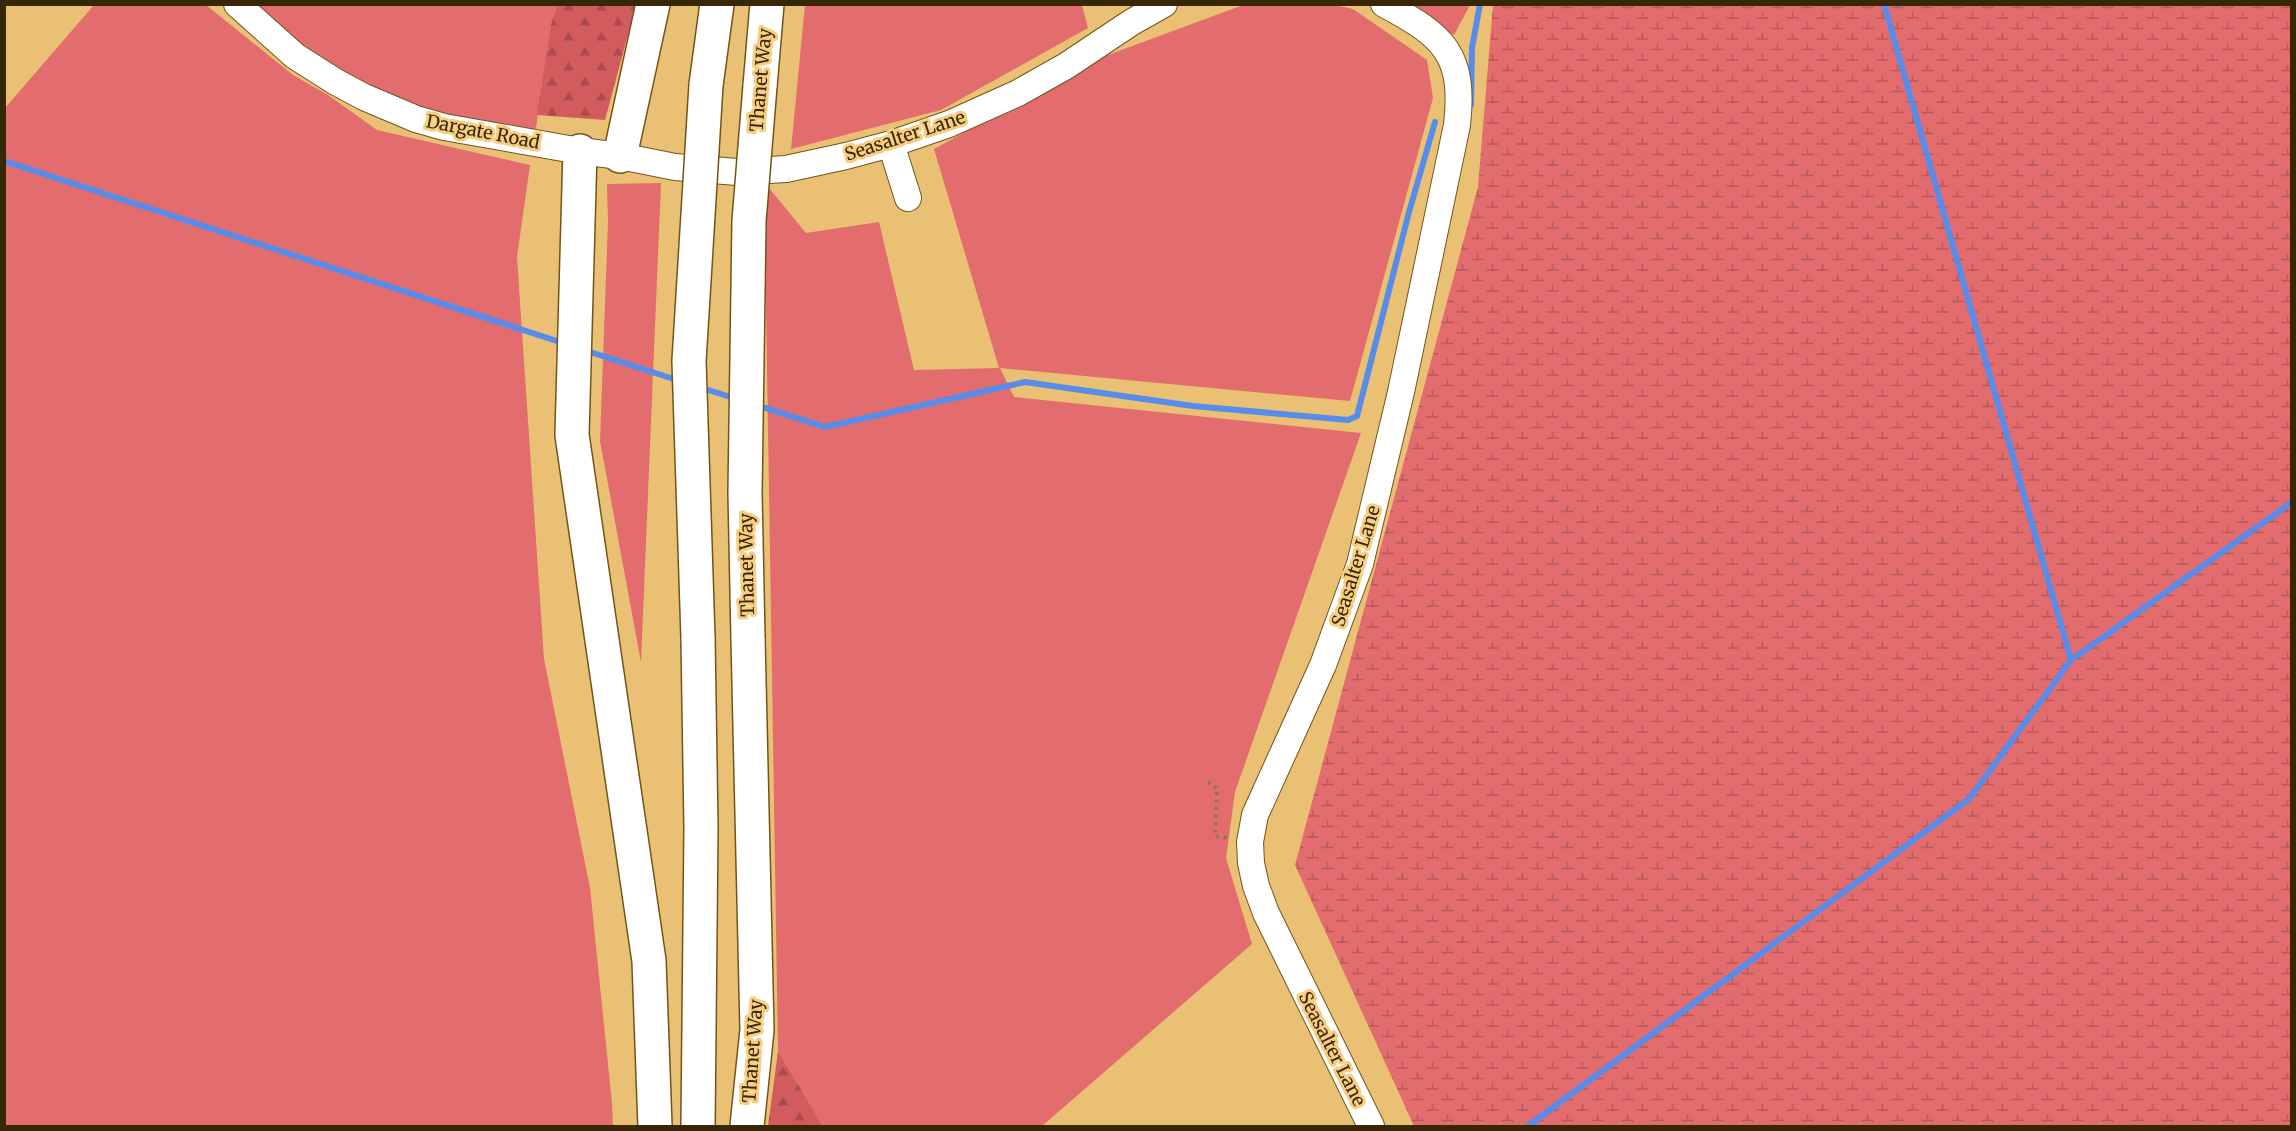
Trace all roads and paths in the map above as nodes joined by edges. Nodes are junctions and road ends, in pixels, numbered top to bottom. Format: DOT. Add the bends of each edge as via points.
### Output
graph roads {
  1 [pos="237,4"];
  2 [pos="653,4"];
  3 [pos="717,4"];
  4 [pos="767,4"];
  5 [pos="1164,4"];
  6 [pos="1384,4"];
  7 [pos="891,144"];
  8 [pos="580,151"];
  9 [pos="620,156"];
  10 [pos="908,198"];
  11 [pos="1208,782"];
  12 [pos="1250,842"];
  13 [pos="655,1126"];
  14 [pos="698,1126"];
  15 [pos="747,1126"];
  16 [pos="1371,1126"];
  1 -- 8 [label="street, Dargate Road" via="295,56 389,108 444,127"];
  2 -- 9 [label="highway"];
  3 -- 14 [label="highway, bridge" via="706,85 689,361 701,828"];
  4 -- 15 [label="highway, Thanet Way, bridge" via="749,221 745,493 758,1030"];
  5 -- 7 [label="street, Seasalter Lane" via="1018,93 949,124"];
  6 -- 12 [label="street, Seasalter Lane" via="1430,32 1448,51 1460,88 1457,125 1360,564 1323,665 1255,814"];
  7 -- 9 [label="street, Seasalter Lane" via="786,169 737,172 675,167"];
  7 -- 10 [label="street"];
  8 -- 9 [label="street, Dargate Road"];
  8 -- 13 [label="highway" via="572,435 649,961"];
  11 -- 12 [label="path" via="1217,788 1215,836"];
  12 -- 16 [label="street, Seasalter Lane" via="1256,886 1266,914"];
}
